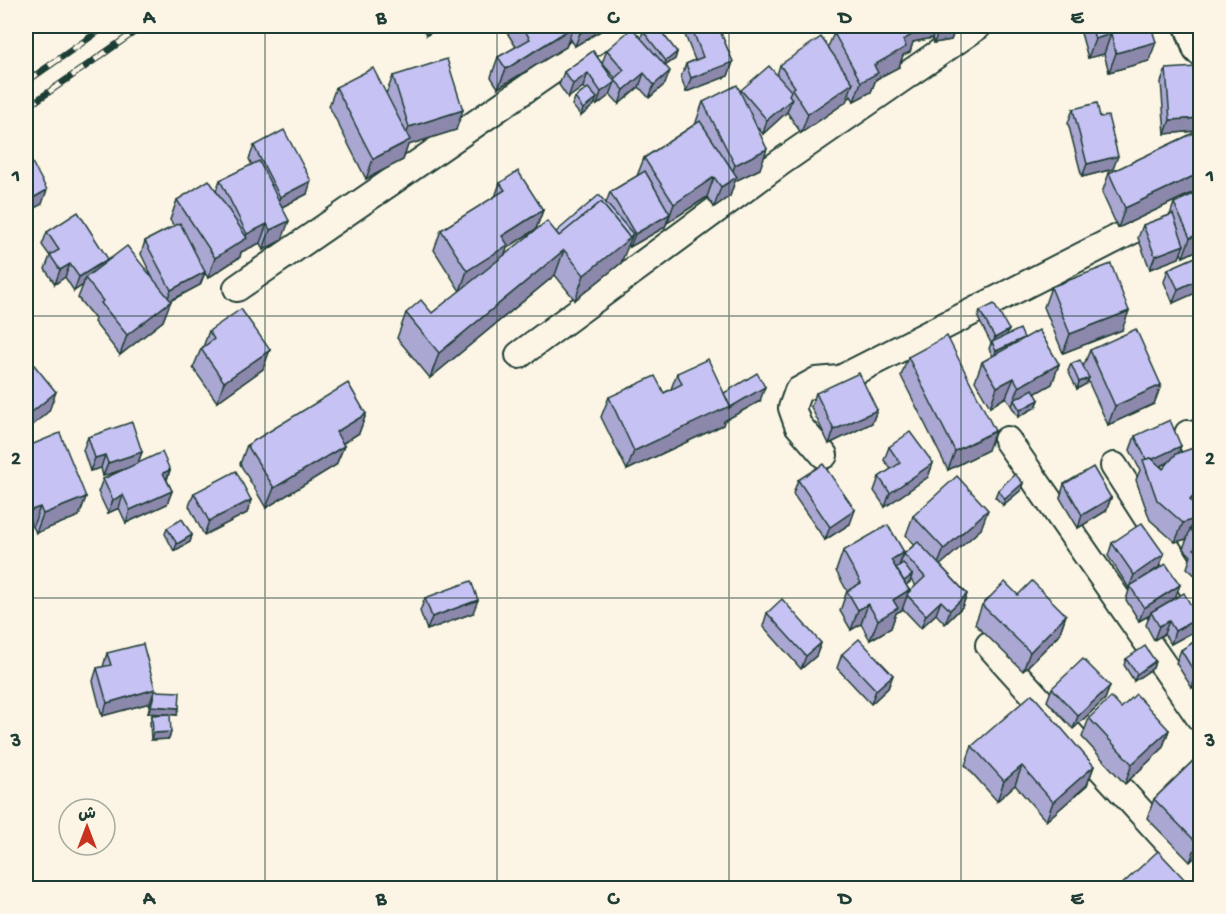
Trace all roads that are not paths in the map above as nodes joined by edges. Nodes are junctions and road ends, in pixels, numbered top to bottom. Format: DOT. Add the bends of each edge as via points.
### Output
graph roads {
  1 [pos="616,26"];
  2 [pos="978,26"];
  3 [pos="1192,26"];
  4 [pos="1200,48"];
  5 [pos="1200,196"];
  6 [pos="237,288"];
  7 [pos="519,356"];
  8 [pos="1188,434"];
  9 [pos="1007,440"];
  10 [pos="824,455"];
  11 [pos="1200,458"];
  12 [pos="1114,466"];
  13 [pos="1200,600"];
  14 [pos="989,645"];
  15 [pos="1200,718"];
  16 [pos="1200,878"];
  1 -- 6 [label="street"];
  2 -- 7 [label="street" via="781,162"];
  3 -- 4 [label="street"];
  5 -- 10 [label="street" via="840,379 816,381 798,391 792,408 798,425"];
  8 -- 11 [label="street"];
  9 -- 15 [label="street"];
  12 -- 13 [label="street"];
  14 -- 16 [label="street"];
}
